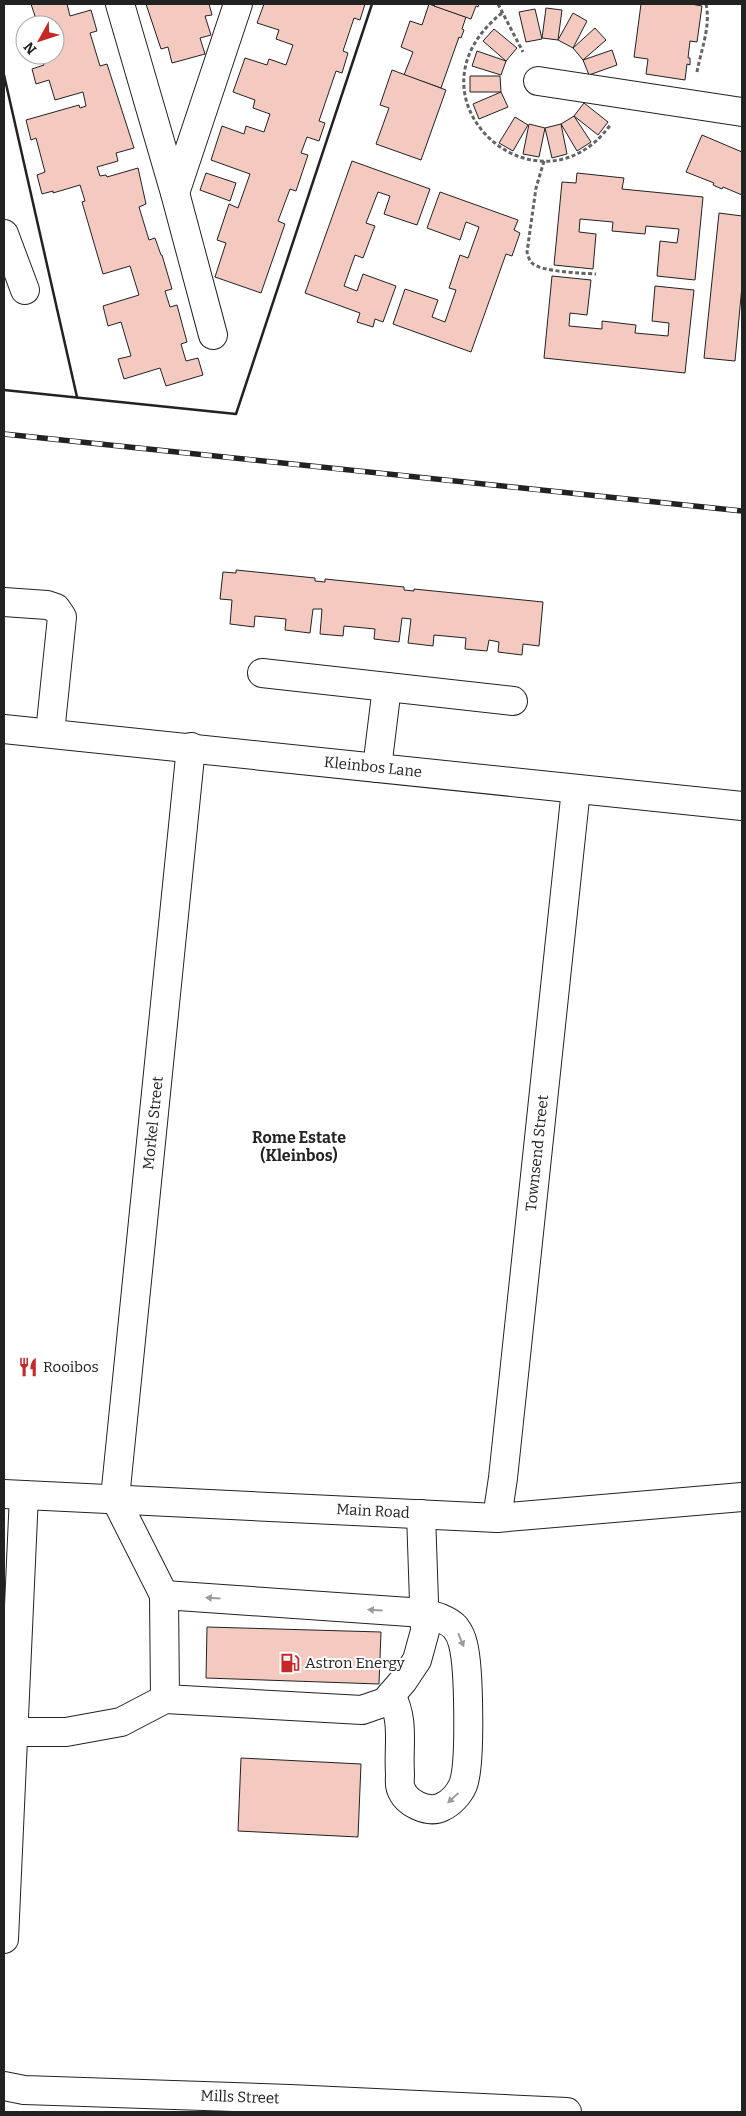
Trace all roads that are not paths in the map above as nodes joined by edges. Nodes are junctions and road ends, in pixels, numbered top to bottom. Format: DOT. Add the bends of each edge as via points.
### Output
graph roads {
  1 [pos="120,4"];
  2 [pos="238,4"];
  3 [pos="538,81"];
  4 [pos="742,112"];
  5 [pos="175,193"];
  6 [pos="4,234"];
  7 [pos="25,290"];
  8 [pos="213,335"];
  9 [pos="4,602"];
  10 [pos="262,672"];
  11 [pos="387,687"];
  12 [pos="513,701"];
  13 [pos="4,729"];
  14 [pos="50,733"];
  15 [pos="191,748"];
  16 [pos="377,768"];
  17 [pos="576,789"];
  18 [pos="742,806"];
  19 [pos="14,1495"];
  20 [pos="742,1496"];
  21 [pos="116,1498"];
  22 [pos="421,1514"];
  23 [pos="497,1518"];
  24 [pos="164,1594"];
  25 [pos="424,1614"];
  26 [pos="391,1695"];
  27 [pos="165,1700"];
  28 [pos="13,1732"];
  29 [pos="4,1939"];
  30 [pos="4,2086"];
  31 [pos="567,2112"];
  1 -- 5 [label="street"];
  2 -- 5 [label="street"];
  3 -- 4 [label="street"];
  5 -- 8 [label="street"];
  6 -- 7 [label="street"];
  9 -- 14 [label="street" via="47,605 56,608 62,617"];
  10 -- 11 [label="street"];
  11 -- 12 [label="street"];
  11 -- 16 [label="street"];
  13 -- 14 [label="street, Kleinbos Lane"];
  14 -- 15 [label="street, Kleinbos Lane"];
  15 -- 16 [label="street, Kleinbos Lane"];
  15 -- 21 [label="street, Morkel Street"];
  16 -- 17 [label="street, Kleinbos Lane"];
  17 -- 18 [label="street, Kleinbos Lane"];
  17 -- 23 [label="street, Townsend Street"];
  19 -- 21 [label="street, Main Road"];
  19 -- 28 [label="street"];
  20 -- 23 [label="street, Main Road"];
  21 -- 22 [label="street, Main Road"];
  21 -- 24 [label="street"];
  22 -- 23 [label="street, Main Road"];
  22 -- 25 [label="street"];
  25 -- 24 [label="street, one-way"];
  24 -- 27 [label="street"];
  25 -- 26 [label="street" via="425,1630 417,1660"];
  25 -- 26 [label="street, one-way" via="439,1617 455,1627 463,1643 466,1664 468,1762 458,1794 442,1807 426,1809 411,1802 401,1789 401,1724"];
  26 -- 27 [label="street" via="385,1702 362,1710"];
  27 -- 28 [label="street" via="121,1722 66,1732"];
  28 -- 29 [label="street"];
  30 -- 31 [label="street, Mills Street" via="24,2090"];
}
